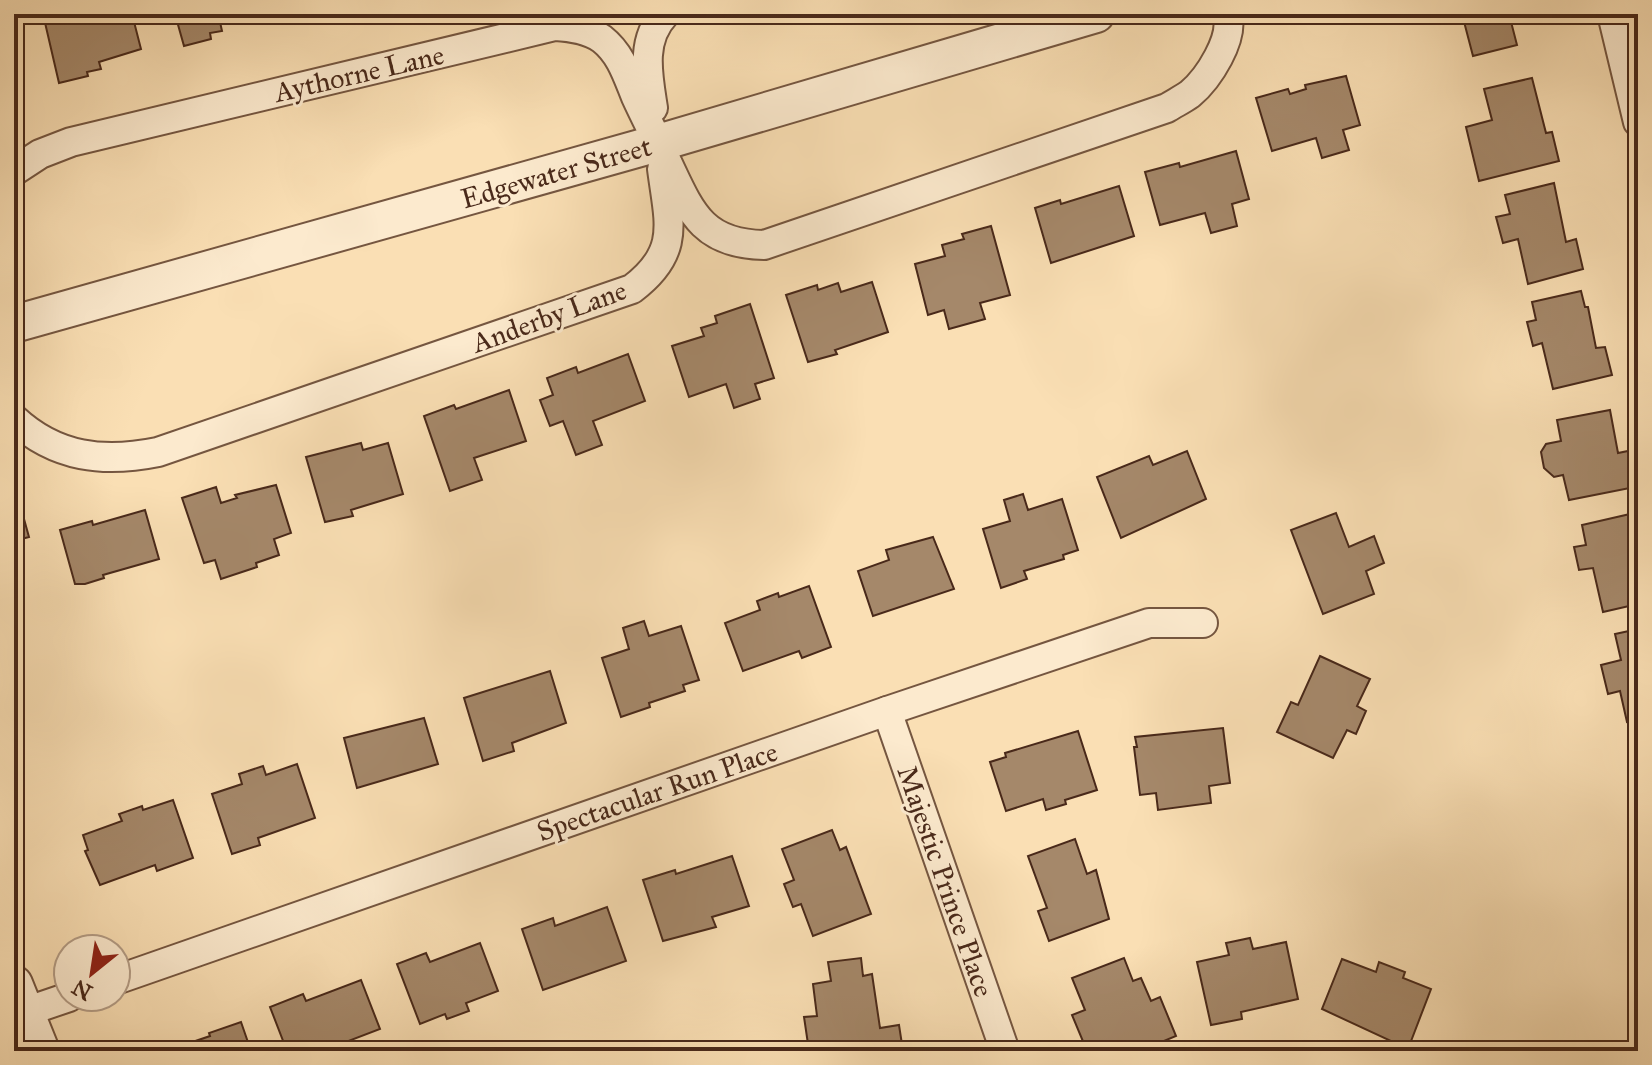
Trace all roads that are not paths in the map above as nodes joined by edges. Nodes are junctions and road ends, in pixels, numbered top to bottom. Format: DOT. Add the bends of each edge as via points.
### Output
graph roads {
  1 [pos="665,14"];
  2 [pos="1096,14"];
  3 [pos="1227,14"];
  4 [pos="1622,24"];
  5 [pos="1638,122"];
  6 [pos="658,143"];
  7 [pos="14,171"];
  8 [pos="14,324"];
  9 [pos="14,419"];
  10 [pos="1203,623"];
  11 [pos="887,711"];
  12 [pos="132,974"];
  13 [pos="52,997"];
  14 [pos="20,998"];
  15 [pos="41,1051"];
  16 [pos="1005,1051"];
  1 -- 6 [label="street" via="648,44"];
  2 -- 6 [label="street, Edgewater Street"];
  3 -- 6 [label="street" via="1224,45 1210,71 1167,108 764,245 719,237 698,221"];
  4 -- 5 [label="street"];
  6 -- 7 [label="street, Aythorne Lane" via="620,57 600,38 555,26 71,142"];
  6 -- 8 [label="street, Edgewater Street"];
  6 -- 9 [label="street, Anderby Lane" via="670,230 664,255 651,275 632,289 158,452 92,457 59,449"];
  10 -- 11 [label="street, Spectacular Run Place" via="1149,623"];
  11 -- 12 [label="street, Spectacular Run Place"];
  11 -- 16 [label="street, Majestic Prince Place"];
  13 -- 14 [label="street"];
  14 -- 15 [label="street"];
}
